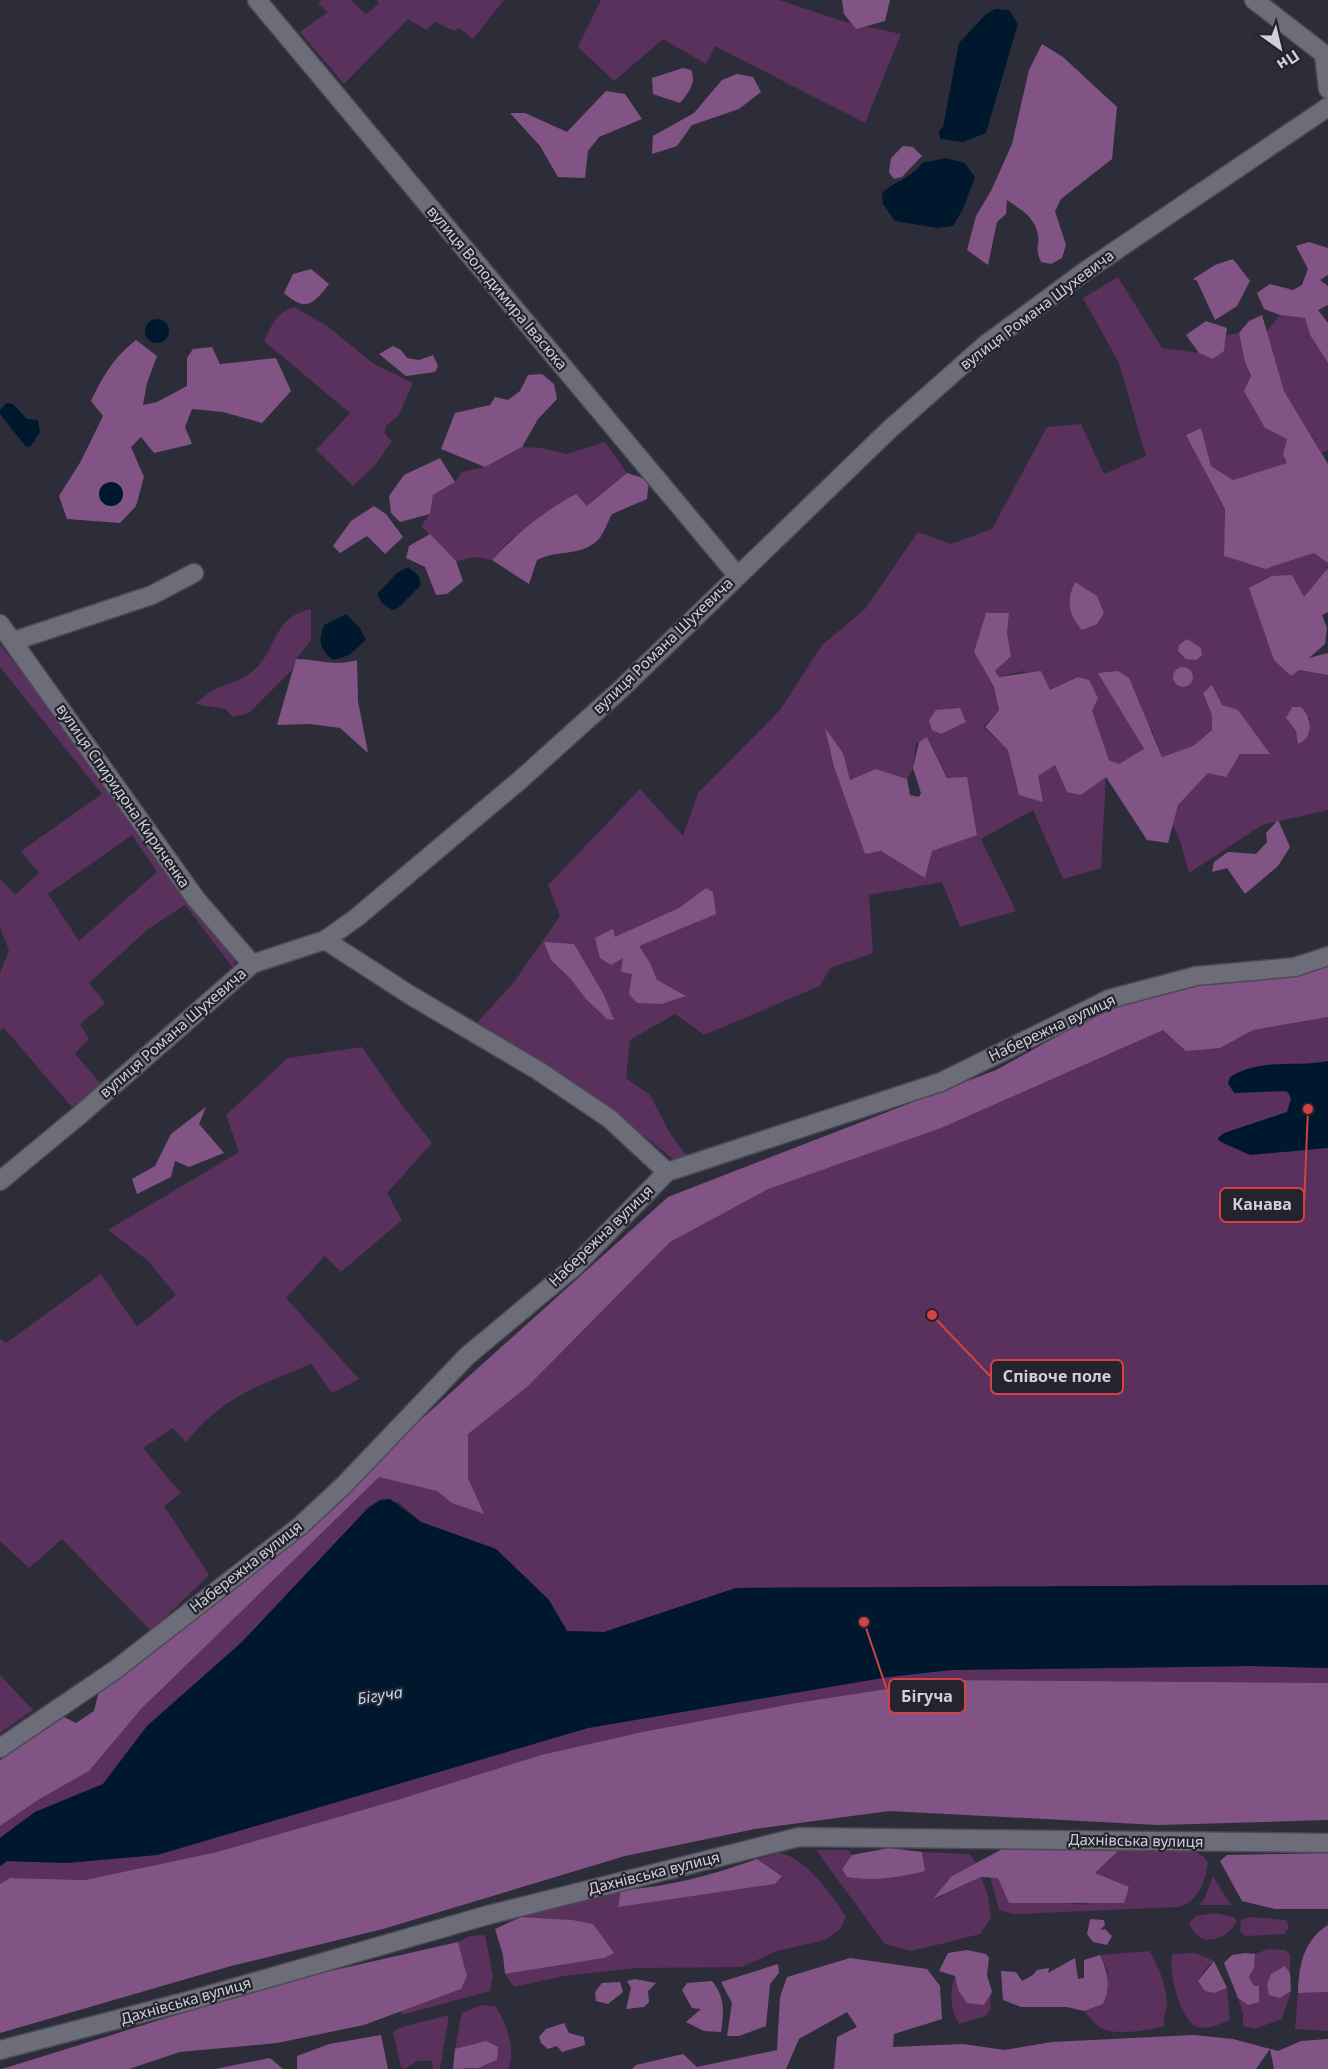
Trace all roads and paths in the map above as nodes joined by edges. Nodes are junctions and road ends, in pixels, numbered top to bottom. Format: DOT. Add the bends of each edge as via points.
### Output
graph roads {
  1 [pos="257,0"];
  2 [pos="1254,0"];
  3 [pos="1326,56"];
  4 [pos="1328,89"];
  5 [pos="1327,105"];
  6 [pos="194,573"];
  7 [pos="736,575"];
  8 [pos="0,624"];
  9 [pos="14,640"];
  10 [pos="325,940"];
  11 [pos="1328,956"];
  12 [pos="252,964"];
  13 [pos="668,1172"];
  14 [pos="0,1181"];
  15 [pos="0,1748"];
  16 [pos="1328,1843"];
  17 [pos="0,2050"];
  1 -- 7 [label="street, вулиця Володимира Івасюка"];
  2 -- 3 [label="street"];
  3 -- 4 [label="street"];
  5 -- 7 [label="street, вулиця Романа Шухевича" via="985,345"];
  6 -- 9 [label="street" via="152,595"];
  7 -- 10 [label="street, вулиця Романа Шухевича" via="620,690 519,781"];
  8 -- 9 [label="street, вулиця Спиридона Кириченка"];
  9 -- 12 [label="street, вулиця Спиридона Кириченка" via="196,899"];
  10 -- 12 [label="street, вулиця Романа Шухевича"];
  10 -- 13 [label="street" via="610,1119"];
  11 -- 13 [label="street, Набережна вулиця" via="1295,967 1196,976 1109,999 941,1082"];
  12 -- 14 [label="street, вулиця Романа Шухевича"];
  13 -- 15 [label="street, Набережна вулиця" via="575,1266 467,1356 300,1526 116,1670"];
  16 -- 17 [label="street, Дахнівська вулиця" via="799,1837 488,1915"];
}
